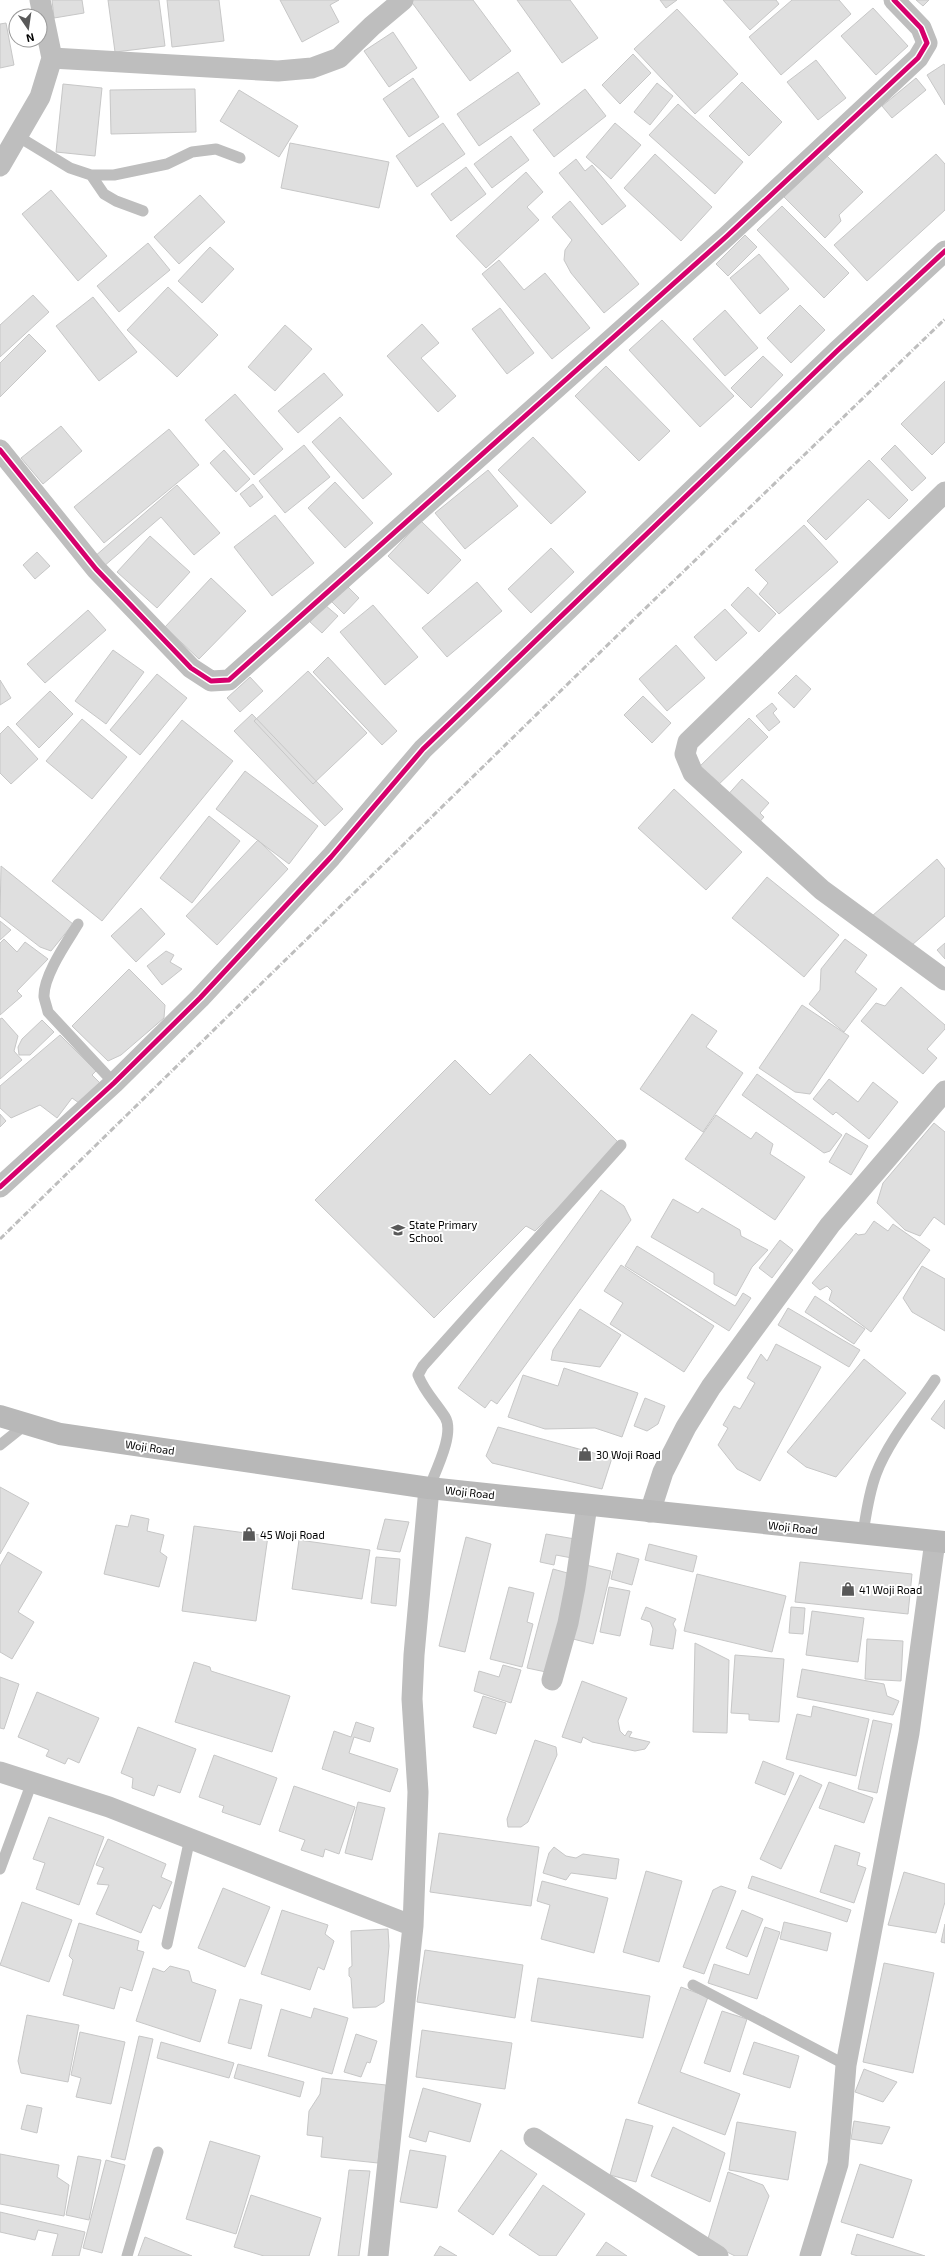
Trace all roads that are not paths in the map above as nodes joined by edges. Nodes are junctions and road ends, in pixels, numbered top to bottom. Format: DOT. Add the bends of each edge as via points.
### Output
graph roads {
  1 [pos="40,0"];
  2 [pos="403,0"];
  3 [pos="894,0"];
  4 [pos="52,58"];
  5 [pos="19,136"];
  6 [pos="240,158"];
  7 [pos="0,166"];
  8 [pos="91,175"];
  9 [pos="143,211"];
  10 [pos="945,251"];
  11 [pos="0,450"];
  12 [pos="945,492"];
  13 [pos="78,924"];
  14 [pos="945,980"];
  15 [pos="114,1083"];
  16 [pos="945,1091"];
  17 [pos="621,1145"];
  18 [pos="0,1187"];
  19 [pos="935,1380"];
  20 [pos="0,1416"];
  21 [pos="25,1425"];
  22 [pos="0,1445"];
  23 [pos="429,1488"];
  24 [pos="588,1505"];
  25 [pos="650,1512"];
  26 [pos="863,1534"];
  27 [pos="940,1542"];
  28 [pos="552,1680"];
  29 [pos="0,1772"];
  30 [pos="32,1782"];
  31 [pos="190,1838"];
  32 [pos="0,1869"];
  33 [pos="413,1926"];
  34 [pos="167,1944"];
  35 [pos="693,1985"];
  36 [pos="846,2065"];
  37 [pos="534,2138"];
  38 [pos="158,2152"];
  39 [pos="127,2256"];
  40 [pos="378,2256"];
  41 [pos="718,2256"];
  42 [pos="810,2256"];
  1 -- 4 [label="street"];
  2 -- 4 [label="street" via="338,58 312,68 278,71"];
  3 -- 11 [label="street" via="921,28 927,43 918,58 727,236 228,680 211,681 191,668 96,569"];
  4 -- 5 [label="street" via="40,97"];
  5 -- 7 [label="street"];
  5 -- 8 [label="lane" via="70,168"];
  6 -- 8 [label="lane" via="216,149 192,152 167,164 114,175"];
  8 -- 9 [label="lane" via="104,194"];
  10 -- 15 [label="street" via="820,367 423,749 304,885 200,998"];
  12 -- 14 [label="street" via="688,742 685,754 694,773 822,890"];
  13 -- 15 [label="lane" via="46,984 44,997 48,1012"];
  15 -- 18 [label="street"];
  16 -- 25 [label="street" via="830,1225 711,1387 686,1427 663,1472"];
  17 -- 23 [label="lane" via="423,1366 418,1375 423,1389 446,1418 449,1429"];
  19 -- 26 [label="lane" via="894,1440 877,1472 869,1496"];
  20 -- 21 [label="main road, Woji Road"];
  21 -- 22 [label="lane"];
  21 -- 23 [label="main road, Woji Road" via="60,1434"];
  23 -- 24 [label="main road, Woji Road"];
  23 -- 33 [label="street" via="412,1698 418,1799"];
  24 -- 25 [label="main road, Woji Road"];
  24 -- 28 [label="street" via="568,1623"];
  25 -- 26 [label="main road, Woji Road"];
  26 -- 27 [label="main road, Woji Road"];
  27 -- 36 [label="street" via="909,1733"];
  29 -- 30 [label="street"];
  30 -- 31 [label="street" via="109,1806"];
  30 -- 32 [label="lane"];
  31 -- 33 [label="street"];
  31 -- 34 [label="lane"];
  33 -- 40 [label="street"];
  35 -- 36 [label="lane"];
  36 -- 42 [label="street" via="838,2164"];
  37 -- 41 [label="street"];
  38 -- 39 [label="lane"];
}
